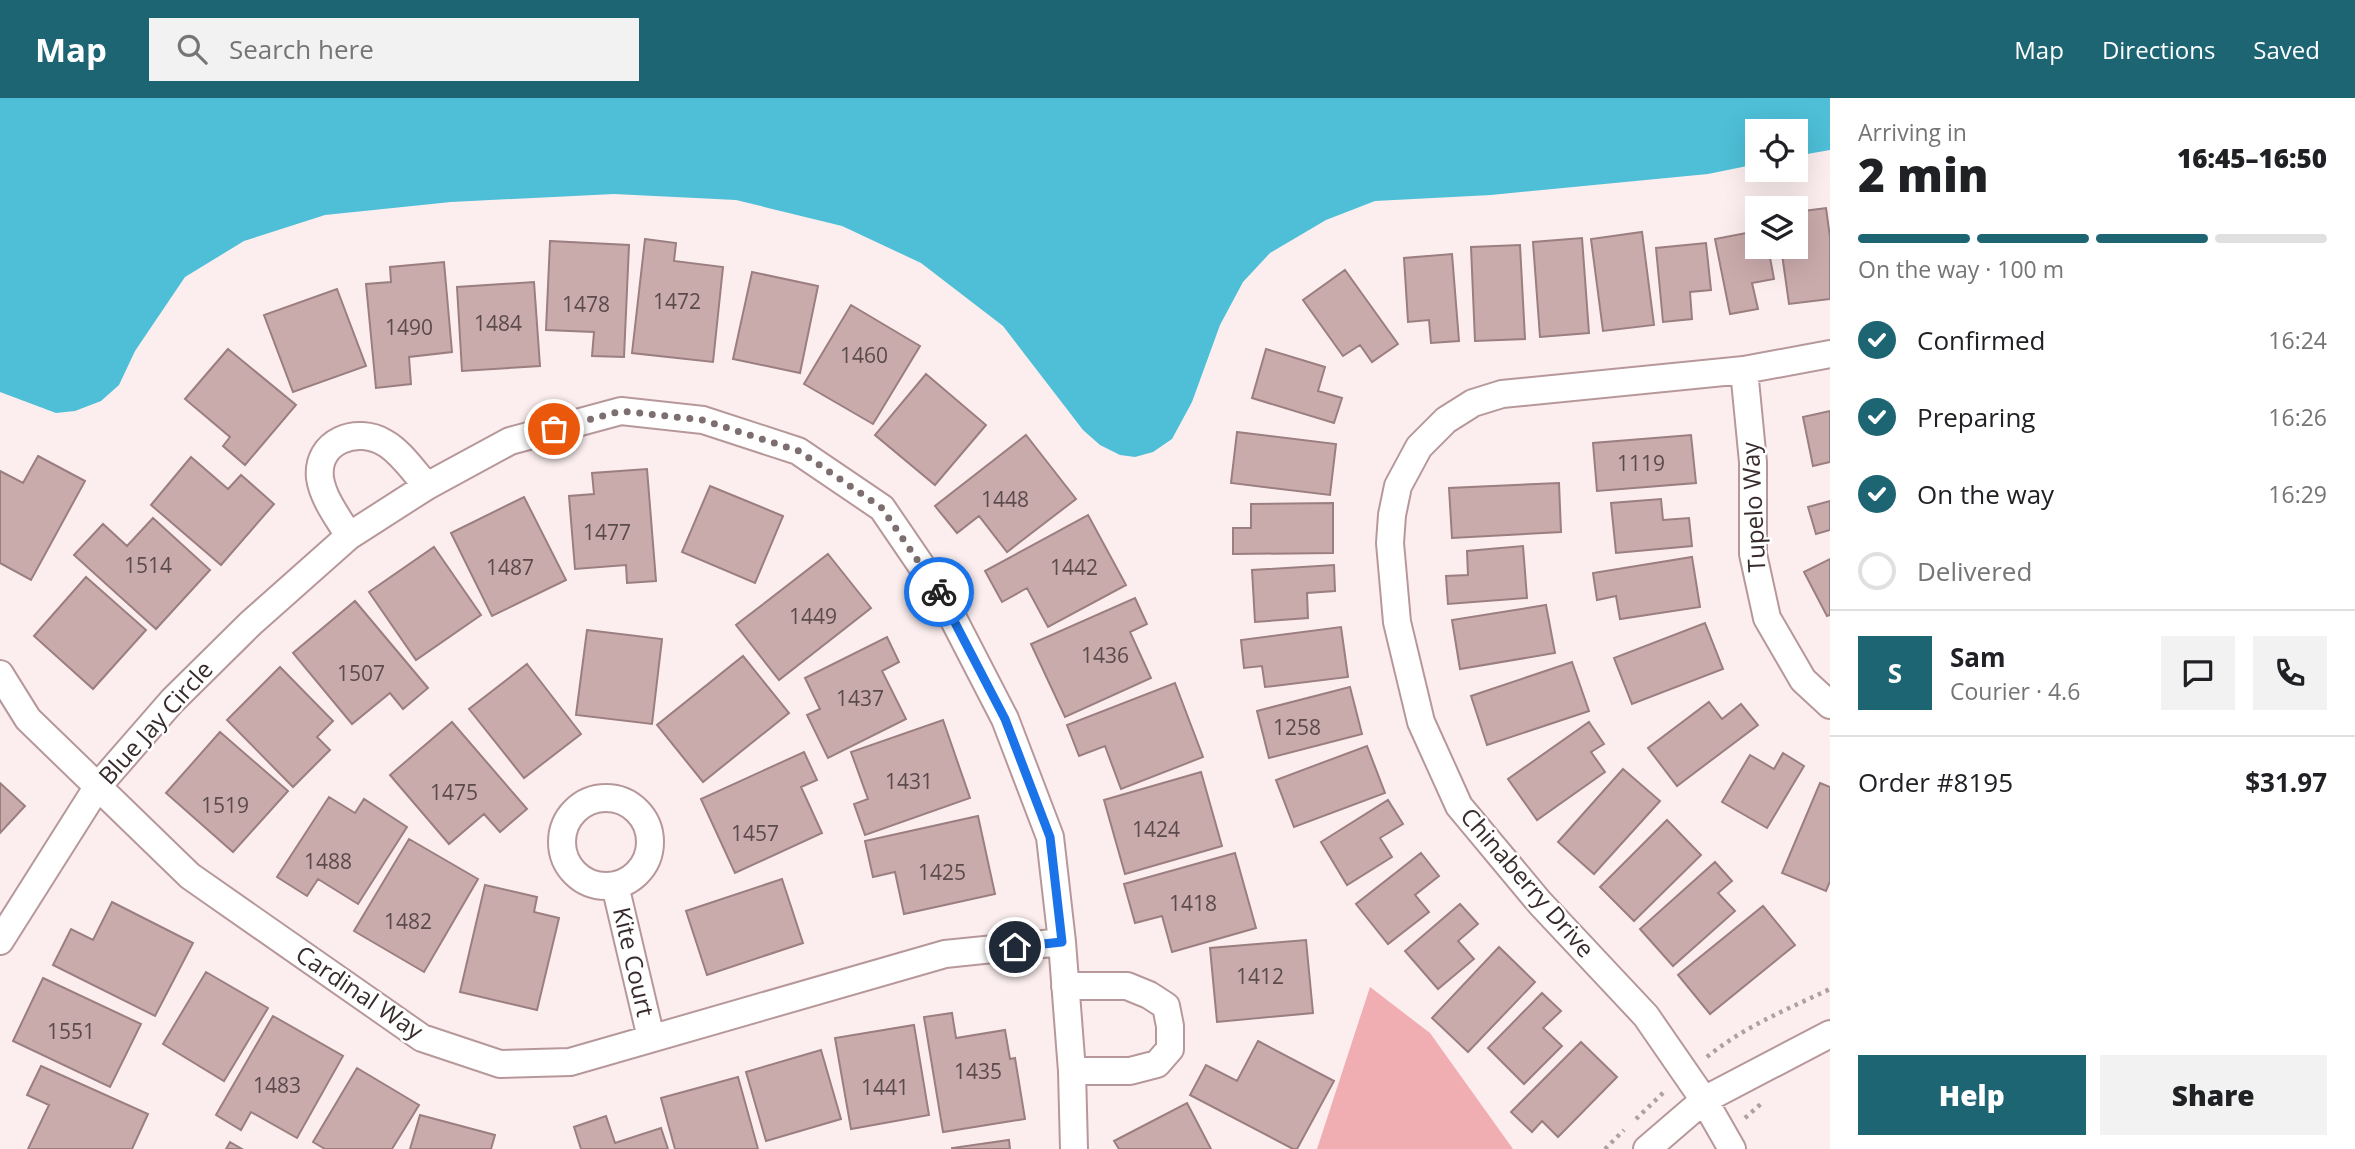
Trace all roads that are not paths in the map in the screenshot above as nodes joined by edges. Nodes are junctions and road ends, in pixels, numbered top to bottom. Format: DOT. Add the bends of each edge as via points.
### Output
graph roads {
  1 [pos="1830,354"];
  2 [pos="1744,370"];
  3 [pos="427,486"];
  4 [pos="349,536"];
  5 [pos="0,674"];
  6 [pos="1830,705"];
  7 [pos="98,786"];
  8 [pos="615,885"];
  9 [pos="0,940"];
  10 [pos="1062,942"];
  11 [pos="1065,986"];
  12 [pos="1830,1034"];
  13 [pos="651,1038"];
  14 [pos="1072,1071"];
  15 [pos="1704,1100"];
  16 [pos="1728,1142"];
  17 [pos="1074,1149"];
  18 [pos="1647,1149"];
  1 -- 2 [label="street, Chinaberry Drive"];
  2 -- 6 [label="street, Tupelo Way" via="1753,462 1753,554 1766,618 1803,680"];
  2 -- 15 [label="street, Chinaberry Drive" via="1502,394 1473,403 1446,420 1419,447 1398,486 1390,543 1397,622 1421,722 1459,806 1540,903 1646,1016"];
  3 -- 4 [label="street, Blue Jay Circle"];
  3 -- 4 [label="street" via="388,444 368,434 336,441 324,457 320,477"];
  3 -- 10 [label="street, Blue Jay Circle" via="510,440 621,411 703,420 799,451 882,508 940,593 1005,719 1050,837"];
  4 -- 7 [label="street, Blue Jay Circle" via="251,623"];
  5 -- 7 [label="street, Cardinal Way" via="27,719"];
  7 -- 9 [label="street, Blue Jay Circle"];
  7 -- 13 [label="street, Cardinal Way" via="190,876 422,1038 500,1064 570,1062"];
  8 -- 13 [label="street, Kite Court"];
  10 -- 11 [label="street, Blue Jay Circle"];
  10 -- 13 [label="street, Cardinal Way" via="945,954"];
  11 -- 14 [label="street, Blue Jay Circle"];
  11 -- 14 [label="street" via="1127,986 1166,1006 1170,1026 1170,1049 1157,1064 1130,1072"];
  12 -- 15 [label="street"];
  14 -- 17 [label="street, Blue Jay Circle"];
  15 -- 16 [label="street, Chinaberry Drive"];
  15 -- 18 [label="street"];
}
